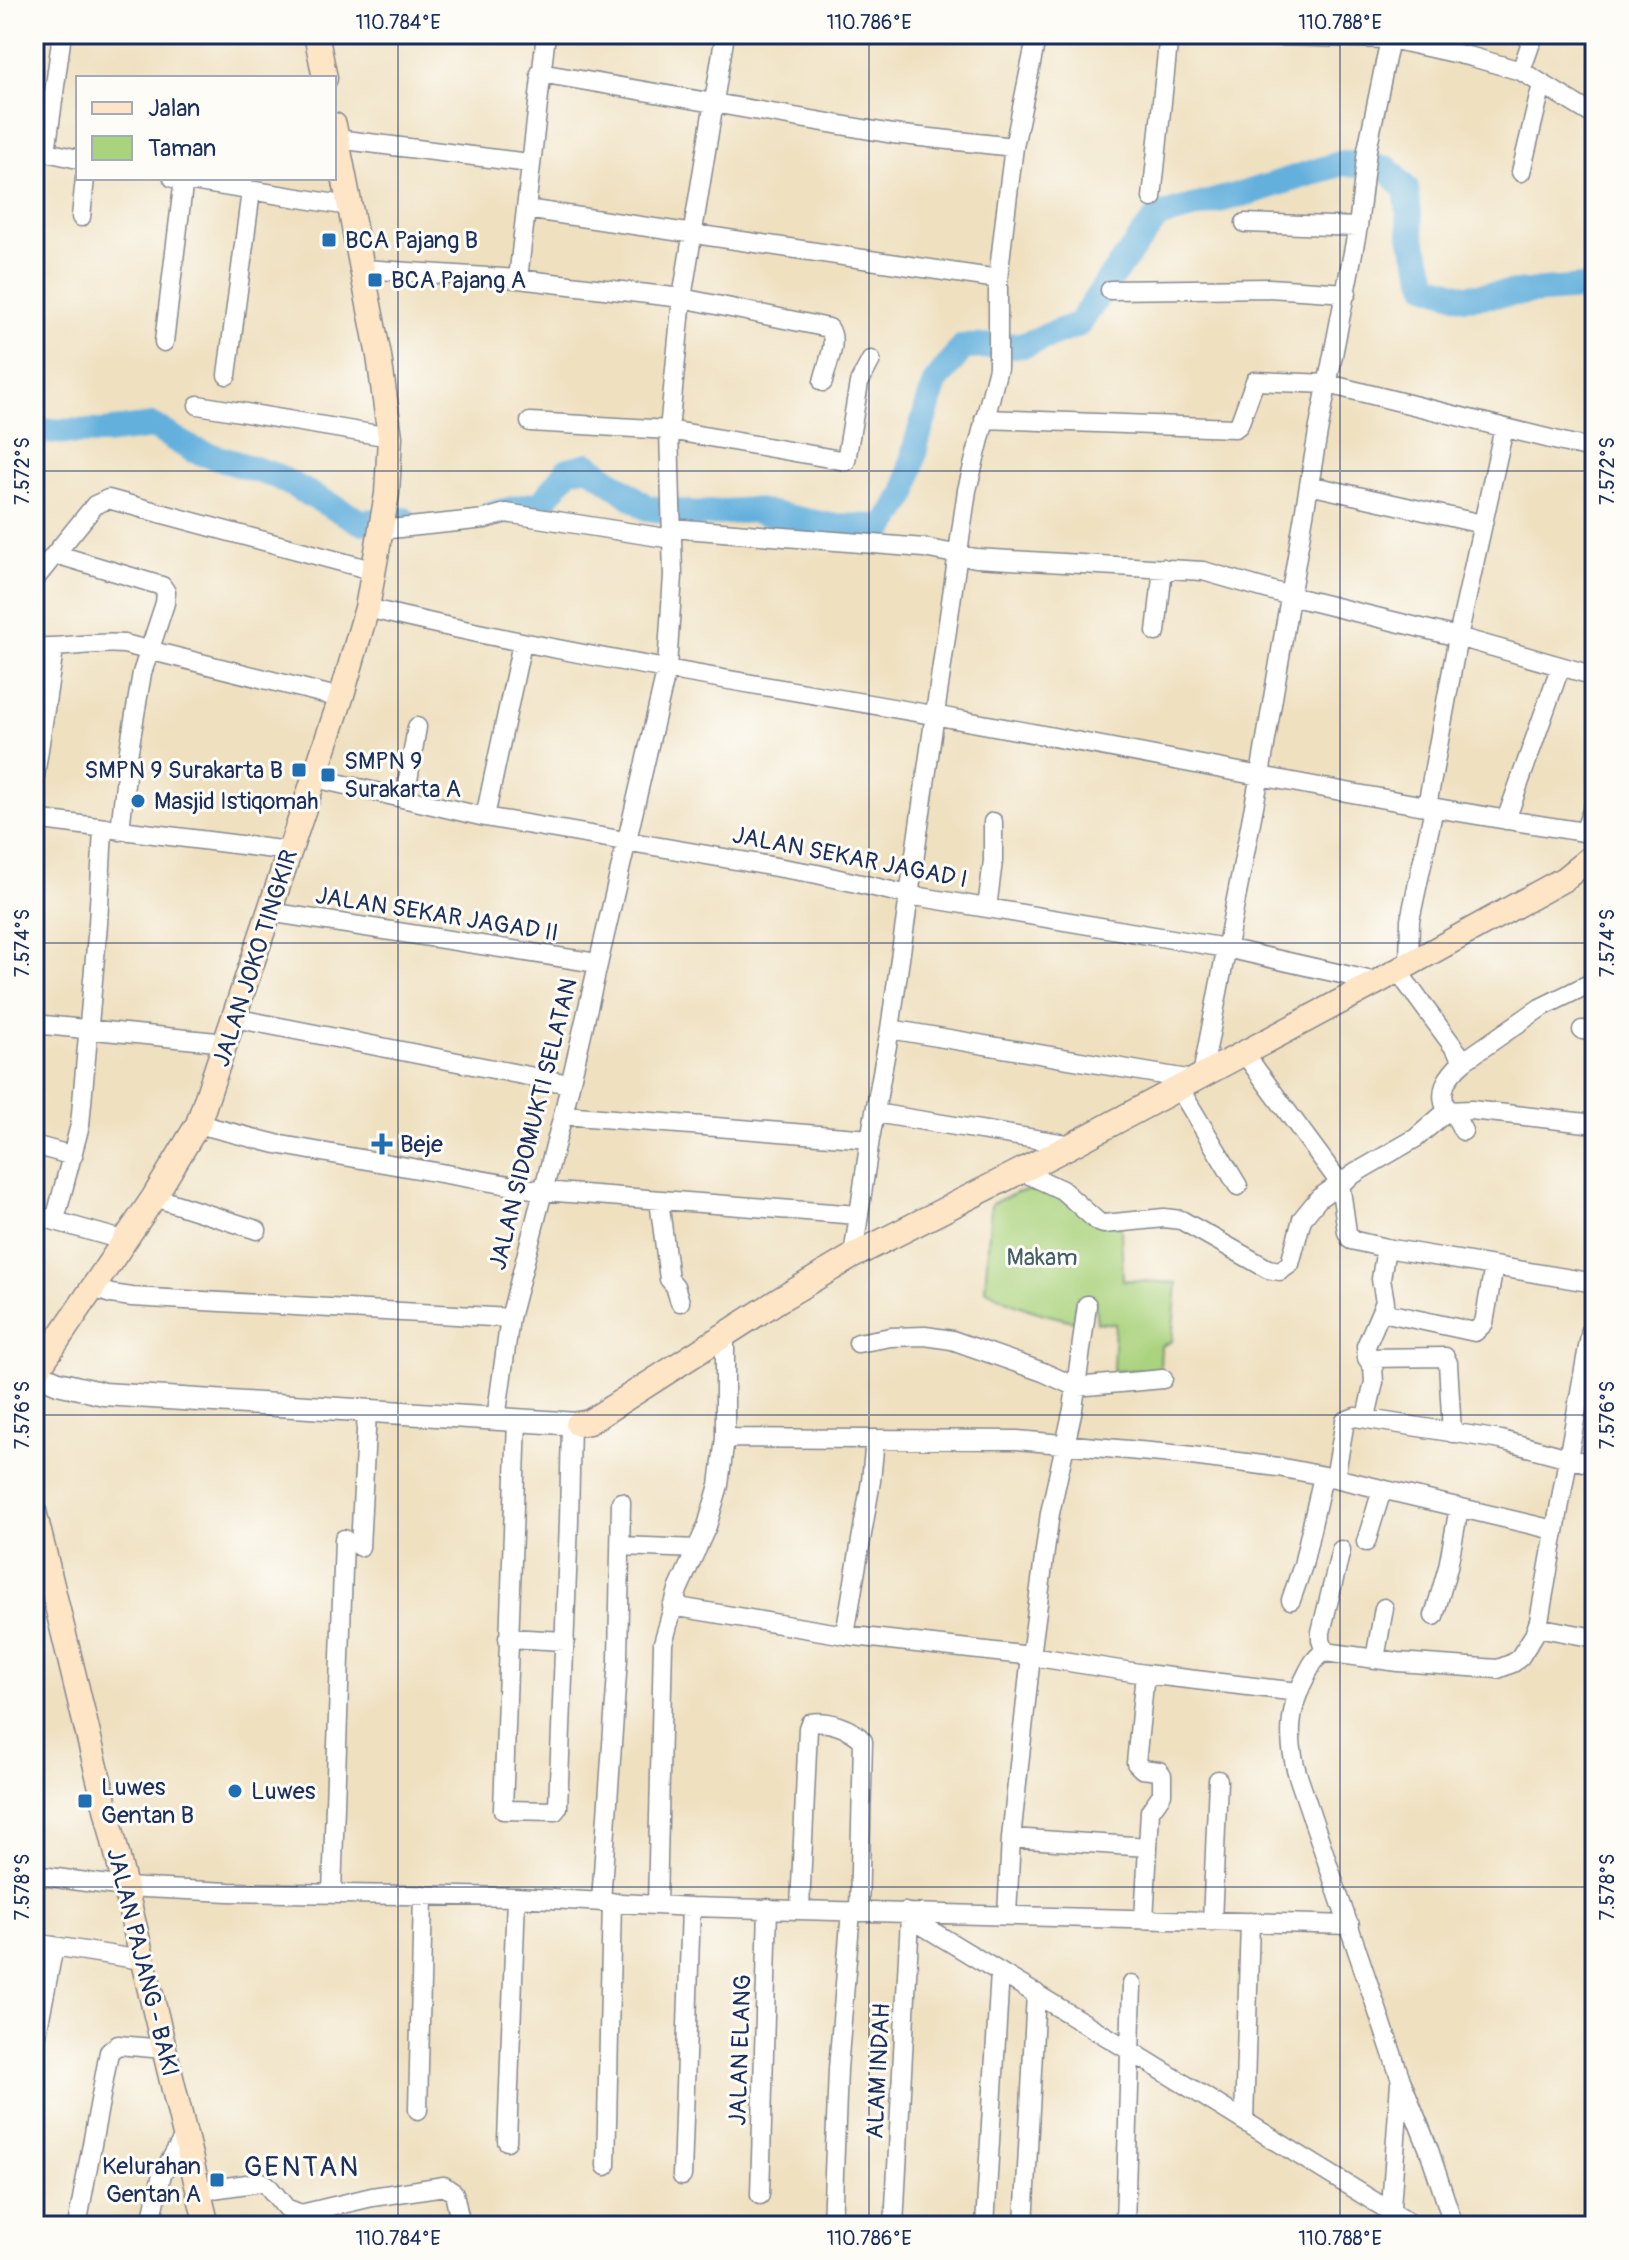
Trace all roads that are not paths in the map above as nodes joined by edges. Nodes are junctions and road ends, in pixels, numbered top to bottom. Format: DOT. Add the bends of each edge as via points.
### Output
graph roads {
  1 [pos="62,34"];
  2 [pos="316,34"];
  3 [pos="546,34"];
  4 [pos="725,34"];
  5 [pos="1169,34"];
  6 [pos="1212,34"];
  7 [pos="1534,34"];
  8 [pos="1035,35"];
  9 [pos="1304,35"];
  10 [pos="1390,36"];
  11 [pos="1521,71"];
  12 [pos="540,73"];
  13 [pos="325,76"];
  14 [pos="1542,84"];
  15 [pos="714,102"];
  16 [pos="1595,116"];
  17 [pos="336,132"];
  18 [pos="336,137"];
  19 [pos="1014,147"];
  20 [pos="40,150"];
  21 [pos="76,159"];
  22 [pos="529,163"];
  23 [pos="1521,172"];
  24 [pos="85,180"];
  25 [pos="180,180"];
  26 [pos="186,180"];
  27 [pos="251,191"];
  28 [pos="1152,198"];
  29 [pos="349,206"];
  30 [pos="526,209"];
  31 [pos="81,217"];
  32 [pos="1245,223"];
  33 [pos="1358,227"];
  34 [pos="692,235"];
  35 [pos="363,269"];
  36 [pos="518,279"];
  37 [pos="998,279"];
  38 [pos="1110,290"];
  39 [pos="1347,293"];
  40 [pos="682,298"];
  41 [pos="164,342"];
  42 [pos="871,360"];
  43 [pos="227,375"];
  44 [pos="823,382"];
  45 [pos="1328,384"];
  46 [pos="198,405"];
  47 [pos="984,419"];
  48 [pos="530,422"];
  49 [pos="1504,428"];
  50 [pos="669,430"];
  51 [pos="390,437"];
  52 [pos="1595,450"];
  53 [pos="1309,485"];
  54 [pos="1482,524"];
  55 [pos="381,527"];
  56 [pos="672,527"];
  57 [pos="55,554"];
  58 [pos="958,554"];
  59 [pos="1163,568"];
  60 [pos="375,571"];
  61 [pos="34,580"];
  62 [pos="1290,596"];
  63 [pos="367,608"];
  64 [pos="1156,632"];
  65 [pos="1458,637"];
  66 [pos="522,643"];
  67 [pos="34,647"];
  68 [pos="54,649"];
  69 [pos="149,651"];
  70 [pos="667,668"];
  71 [pos="1560,668"];
  72 [pos="1595,676"];
  73 [pos="341,698"];
  74 [pos="934,716"];
  75 [pos="417,727"];
  76 [pos="1260,775"];
  77 [pos="315,778"];
  78 [pos="34,783"];
  79 [pos="405,798"];
  80 [pos="1430,807"];
  81 [pos="1595,808"];
  82 [pos="485,817"];
  83 [pos="34,819"];
  84 [pos="1506,820"];
  85 [pos="993,822"];
  86 [pos="111,830"];
  87 [pos="1590,836"];
  88 [pos="625,841"];
  89 [pos="289,851"];
  90 [pos="1595,854"];
  91 [pos="909,895"];
  92 [pos="987,908"];
  93 [pos="269,912"];
  94 [pos="1226,948"];
  95 [pos="597,963"];
  96 [pos="1394,972"];
  97 [pos="1595,981"];
  98 [pos="234,1018"];
  99 [pos="34,1024"];
  100 [pos="88,1028"];
  101 [pos="890,1029"];
  102 [pos="227,1043"];
  103 [pos="1464,1061"];
  104 [pos="1208,1068"];
  105 [pos="569,1084"];
  106 [pos="1450,1111"];
  107 [pos="875,1113"];
  108 [pos="563,1115"];
  109 [pos="198,1124"];
  110 [pos="1595,1124"];
  111 [pos="1463,1131"];
  112 [pos="870,1139"];
  113 [pos="34,1145"];
  114 [pos="1072,1145"];
  115 [pos="73,1156"];
  116 [pos="1021,1171"];
  117 [pos="1340,1183"];
  118 [pos="1238,1186"];
  119 [pos="543,1191"];
  120 [pos="154,1197"];
  121 [pos="659,1200"];
  122 [pos="34,1215"];
  123 [pos="55,1220"];
  124 [pos="858,1220"];
  125 [pos="257,1230"];
  126 [pos="122,1240"];
  127 [pos="881,1241"];
  128 [pos="1386,1248"];
  129 [pos="853,1256"];
  130 [pos="1494,1266"];
  131 [pos="1595,1283"];
  132 [pos="91,1287"];
  133 [pos="680,1302"];
  134 [pos="1087,1305"];
  135 [pos="1595,1308"];
  136 [pos="1382,1312"];
  137 [pos="510,1318"];
  138 [pos="1593,1331"];
  139 [pos="725,1334"];
  140 [pos="858,1343"];
  141 [pos="1367,1358"];
  142 [pos="35,1374"];
  143 [pos="1163,1379"];
  144 [pos="1076,1387"];
  145 [pos="367,1411"];
  146 [pos="1366,1417"];
  147 [pos="512,1423"];
  148 [pos="574,1424"];
  149 [pos="1452,1433"];
  150 [pos="725,1438"];
  151 [pos="875,1439"];
  152 [pos="1063,1443"];
  153 [pos="1568,1459"];
  154 [pos="1595,1465"];
  155 [pos="1329,1477"];
  156 [pos="1382,1490"];
  157 [pos="621,1502"];
  158 [pos="1459,1508"];
  159 [pos="34,1511"];
  160 [pos="1554,1530"];
  161 [pos="1366,1542"];
  162 [pos="621,1546"];
  163 [pos="697,1549"];
  164 [pos="1341,1550"];
  165 [pos="1291,1600"];
  166 [pos="672,1606"];
  167 [pos="1384,1608"];
  168 [pos="1434,1616"];
  169 [pos="1537,1627"];
  170 [pos="845,1635"];
  171 [pos="508,1638"];
  172 [pos="1595,1638"];
  173 [pos="565,1641"];
  174 [pos="1325,1652"];
  175 [pos="1031,1656"];
  176 [pos="1375,1659"];
  177 [pos="1145,1674"];
  178 [pos="1298,1692"];
  179 [pos="1218,1780"];
  180 [pos="1011,1838"];
  181 [pos="1148,1847"];
  182 [pos="34,1875"];
  183 [pos="124,1887"];
  184 [pos="332,1894"];
  185 [pos="423,1895"];
  186 [pos="516,1897"];
  187 [pos="606,1902"];
  188 [pos="657,1905"];
  189 [pos="691,1907"];
  190 [pos="768,1908"];
  191 [pos="800,1908"];
  192 [pos="855,1911"];
  193 [pos="908,1915"];
  194 [pos="1007,1915"];
  195 [pos="1144,1920"];
  196 [pos="1212,1922"];
  197 [pos="1250,1922"];
  198 [pos="1350,1925"];
  199 [pos="34,1943"];
  200 [pos="54,1946"];
  201 [pos="142,1960"];
  202 [pos="1000,1972"];
  203 [pos="1132,1984"];
  204 [pos="1036,1993"];
  205 [pos="34,2049"];
  206 [pos="164,2049"];
  207 [pos="1129,2050"];
  208 [pos="1401,2080"];
  209 [pos="418,2110"];
  210 [pos="1244,2121"];
  211 [pos="185,2135"];
  212 [pos="507,2141"];
  213 [pos="606,2166"];
  214 [pos="682,2176"];
  215 [pos="199,2191"];
  216 [pos="760,2195"];
  217 [pos="1390,2219"];
  218 [pos="77,2226"];
  219 [pos="150,2226"];
  220 [pos="207,2226"];
  221 [pos="461,2226"];
  222 [pos="832,2226"];
  223 [pos="894,2226"];
  224 [pos="985,2226"];
  225 [pos="1024,2226"];
  226 [pos="1125,2226"];
  227 [pos="1414,2226"];
  228 [pos="1454,2226"];
  1 -- 20 [label="street"];
  2 -- 13 [label="main road"];
  3 -- 12 [label="street"];
  4 -- 15 [label="street, JALAN SIDOMUKTI SELATAN"];
  5 -- 28 [label="street"];
  6 -- 9 [label="street"];
  7 -- 11 [label="street"];
  8 -- 19 [label="street"];
  9 -- 10 [label="street"];
  10 -- 11 [label="street"];
  10 -- 33 [label="street"];
  11 -- 14 [label="street"];
  12 -- 15 [label="street"];
  12 -- 22 [label="street"];
  14 -- 16 [label="street"];
  14 -- 23 [label="street"];
  15 -- 19 [label="street" via="893,134"];
  15 -- 34 [label="street, JALAN SIDOMUKTI SELATAN"];
  17 -- 22 [label="street"];
  18 -- 29 [label="main road, JALAN JOKO TINGKIR"];
  19 -- 37 [label="street"];
  20 -- 21 [label="street"];
  22 -- 30 [label="street"];
  24 -- 31 [label="street"];
  25 -- 41 [label="street"];
  26 -- 27 [label="street"];
  27 -- 29 [label="street"];
  27 -- 43 [label="street"];
  29 -- 35 [label="main road, JALAN JOKO TINGKIR"];
  30 -- 34 [label="street"];
  30 -- 36 [label="street"];
  32 -- 33 [label="street"];
  33 -- 39 [label="street"];
  34 -- 37 [label="street"];
  34 -- 40 [label="street, JALAN SIDOMUKTI SELATAN"];
  35 -- 36 [label="street"];
  35 -- 51 [label="main road, JALAN JOKO TINGKIR"];
  36 -- 40 [label="street"];
  37 -- 47 [label="street" via="998,368"];
  38 -- 39 [label="street" via="1269,288"];
  39 -- 45 [label="street"];
  40 -- 44 [label="street" via="829,328 833,343"];
  40 -- 50 [label="street, JALAN SIDOMUKTI SELATAN"];
  42 -- 50 [label="street" via="859,383 846,461"];
  45 -- 47 [label="street" via="1255,381 1235,428"];
  45 -- 49 [label="street"];
  45 -- 53 [label="street"];
  46 -- 51 [label="street"];
  47 -- 58 [label="street"];
  48 -- 50 [label="street"];
  49 -- 52 [label="street"];
  49 -- 54 [label="street"];
  50 -- 56 [label="street, JALAN SIDOMUKTI SELATAN"];
  51 -- 55 [label="main road, JALAN JOKO TINGKIR"];
  53 -- 54 [label="street"];
  53 -- 62 [label="street"];
  54 -- 65 [label="street"];
  55 -- 56 [label="street" via="506,513"];
  55 -- 60 [label="main road, JALAN JOKO TINGKIR"];
  56 -- 58 [label="street"];
  56 -- 70 [label="street, JALAN SIDOMUKTI SELATAN"];
  57 -- 60 [label="street" via="95,505 114,499"];
  57 -- 61 [label="street"];
  57 -- 69 [label="street" via="165,589"];
  58 -- 59 [label="street"];
  58 -- 74 [label="street"];
  59 -- 62 [label="street" via="1203,571"];
  59 -- 64 [label="street"];
  60 -- 63 [label="main road, JALAN JOKO TINGKIR"];
  62 -- 65 [label="street"];
  62 -- 76 [label="street"];
  63 -- 66 [label="street"];
  63 -- 73 [label="main road, JALAN JOKO TINGKIR"];
  65 -- 71 [label="street"];
  65 -- 80 [label="street"];
  66 -- 70 [label="street"];
  66 -- 82 [label="street"];
  67 -- 68 [label="street"];
  68 -- 69 [label="street" via="113,643"];
  68 -- 78 [label="street"];
  69 -- 73 [label="street"];
  69 -- 86 [label="street"];
  70 -- 74 [label="street"];
  70 -- 88 [label="street, JALAN SIDOMUKTI SELATAN"];
  71 -- 72 [label="street"];
  71 -- 84 [label="street"];
  73 -- 77 [label="main road, JALAN JOKO TINGKIR"];
  74 -- 76 [label="street"];
  74 -- 91 [label="street"];
  75 -- 79 [label="street"];
  76 -- 80 [label="street"];
  76 -- 94 [label="street"];
  77 -- 79 [label="street, JALAN SEKAR JAGAD I"];
  77 -- 89 [label="main road, JALAN JOKO TINGKIR"];
  79 -- 82 [label="street, JALAN SEKAR JAGAD I"];
  80 -- 84 [label="street"];
  80 -- 96 [label="street" via="1410,920"];
  81 -- 87 [label="street"];
  82 -- 88 [label="street, JALAN SEKAR JAGAD I"];
  83 -- 86 [label="street"];
  84 -- 87 [label="street"];
  85 -- 92 [label="street"];
  86 -- 89 [label="street"];
  86 -- 100 [label="street"];
  88 -- 91 [label="street, JALAN SEKAR JAGAD I"];
  88 -- 95 [label="street, JALAN SIDOMUKTI SELATAN"];
  89 -- 93 [label="main road, JALAN JOKO TINGKIR"];
  90 -- 96 [label="main road" via="1564,879"];
  91 -- 92 [label="street, JALAN SEKAR JAGAD I"];
  91 -- 101 [label="street"];
  92 -- 94 [label="street, JALAN SEKAR JAGAD I"];
  93 -- 95 [label="street, JALAN SEKAR JAGAD II"];
  93 -- 98 [label="main road, JALAN JOKO TINGKIR"];
  94 -- 96 [label="street, JALAN SEKAR JAGAD I"];
  94 -- 104 [label="street"];
  95 -- 105 [label="street, JALAN SIDOMUKTI SELATAN"];
  96 -- 103 [label="street"];
  96 -- 104 [label="main road"];
  97 -- 103 [label="street" via="1540,1008"];
  98 -- 102 [label="main road, JALAN JOKO TINGKIR"];
  98 -- 105 [label="street"];
  99 -- 100 [label="street"];
  100 -- 102 [label="street"];
  100 -- 115 [label="street"];
  101 -- 104 [label="street"];
  101 -- 107 [label="street"];
  102 -- 109 [label="main road, JALAN JOKO TINGKIR"];
  103 -- 106 [label="street" via="1445,1083 1442,1098"];
  104 -- 114 [label="main road"];
  104 -- 117 [label="street"];
  104 -- 118 [label="street"];
  105 -- 108 [label="street, JALAN SIDOMUKTI SELATAN"];
  106 -- 110 [label="street"];
  106 -- 111 [label="street"];
  106 -- 117 [label="street"];
  107 -- 112 [label="street"];
  107 -- 114 [label="street"];
  108 -- 112 [label="street"];
  108 -- 119 [label="street, JALAN SIDOMUKTI SELATAN"];
  109 -- 119 [label="street" via="276,1144"];
  109 -- 120 [label="main road, JALAN JOKO TINGKIR"];
  112 -- 124 [label="street"];
  113 -- 115 [label="street"];
  114 -- 116 [label="main road"];
  115 -- 123 [label="street"];
  116 -- 117 [label="street" via="1062,1190 1098,1222 1181,1220 1275,1271 1290,1264 1308,1209"];
  116 -- 127 [label="main road"];
  117 -- 128 [label="street" via="1349,1236"];
  119 -- 121 [label="street"];
  119 -- 137 [label="street, JALAN SIDOMUKTI SELATAN"];
  120 -- 125 [label="street"];
  120 -- 126 [label="main road, JALAN JOKO TINGKIR"];
  121 -- 124 [label="street"];
  121 -- 133 [label="street" via="669,1279"];
  122 -- 123 [label="street"];
  123 -- 126 [label="street"];
  124 -- 127 [label="street"];
  124 -- 129 [label="street"];
  126 -- 132 [label="main road, JALAN JOKO TINGKIR"];
  127 -- 129 [label="main road"];
  128 -- 130 [label="street"];
  128 -- 136 [label="street"];
  129 -- 139 [label="main road"];
  130 -- 131 [label="street"];
  130 -- 136 [label="street" via="1484,1323 1475,1332"];
  132 -- 137 [label="street" via="132,1297"];
  132 -- 142 [label="main road, JALAN JOKO TINGKIR"];
  134 -- 144 [label="street"];
  135 -- 138 [label="street"];
  136 -- 141 [label="street" via="1366,1346"];
  137 -- 147 [label="street, JALAN SIDOMUKTI SELATAN"];
  138 -- 153 [label="street"];
  139 -- 148 [label="main road" via="589,1422"];
  139 -- 150 [label="street"];
  140 -- 144 [label="street" via="925,1336 952,1340"];
  141 -- 146 [label="street" via="1374,1382"];
  141 -- 149 [label="street" via="1445,1357"];
  142 -- 145 [label="street" via="104,1394"];
  143 -- 144 [label="street"];
  144 -- 152 [label="street"];
  145 -- 147 [label="street"];
  145 -- 184 [label="street" via="352,1543"];
  146 -- 149 [label="street"];
  146 -- 155 [label="street" via="1345,1421"];
  147 -- 148 [label="street"];
  147 -- 171 [label="street, JALAN SIDOMUKTI SELATAN"];
  148 -- 173 [label="street"];
  149 -- 153 [label="street"];
  150 -- 151 [label="street"];
  150 -- 163 [label="street" via="713,1508"];
  151 -- 152 [label="street"];
  151 -- 170 [label="street"];
  152 -- 155 [label="street"];
  152 -- 175 [label="street"];
  153 -- 154 [label="street"];
  153 -- 160 [label="street"];
  155 -- 156 [label="street"];
  155 -- 165 [label="street"];
  156 -- 158 [label="street"];
  156 -- 161 [label="street"];
  157 -- 162 [label="street"];
  158 -- 160 [label="street"];
  158 -- 168 [label="street"];
  159 -- 183 [label="main road, JALAN PAJANG - BAKI"];
  160 -- 169 [label="street"];
  162 -- 163 [label="street"];
  162 -- 187 [label="street"];
  163 -- 166 [label="street"];
  164 -- 174 [label="street" via="1321,1632"];
  166 -- 170 [label="street"];
  166 -- 188 [label="street" via="662,1662"];
  167 -- 176 [label="street"];
  169 -- 172 [label="street"];
  169 -- 176 [label="street" via="1520,1657 1505,1667"];
  170 -- 175 [label="street"];
  171 -- 173 [label="street"];
  171 -- 173 [label="street, JALAN SIDOMUKTI SELATAN" via="503,1810 558,1807"];
  174 -- 176 [label="street"];
  174 -- 178 [label="street" via="1316,1658"];
  175 -- 177 [label="street"];
  175 -- 180 [label="street"];
  177 -- 178 [label="street"];
  177 -- 181 [label="street" via="1136,1763 1159,1771 1162,1779 1162,1794 1150,1811"];
  178 -- 198 [label="street" via="1291,1717 1292,1757"];
  179 -- 196 [label="street"];
  180 -- 181 [label="street"];
  180 -- 194 [label="street"];
  181 -- 195 [label="street"];
  182 -- 183 [label="street"];
  183 -- 184 [label="street"];
  183 -- 201 [label="main road, JALAN PAJANG - BAKI"];
  184 -- 185 [label="street"];
  185 -- 186 [label="street"];
  185 -- 209 [label="street"];
  186 -- 187 [label="street"];
  186 -- 212 [label="street"];
  187 -- 188 [label="street"];
  187 -- 213 [label="street"];
  188 -- 189 [label="street"];
  189 -- 190 [label="street"];
  189 -- 214 [label="street"];
  190 -- 191 [label="street"];
  190 -- 216 [label="street, JALAN ELANG"];
  191 -- 192 [label="street"];
  191 -- 192 [label="street" via="808,1728 817,1722 848,1730 863,1741"];
  192 -- 193 [label="street"];
  192 -- 222 [label="street" via="838,2069"];
  193 -- 194 [label="street"];
  193 -- 202 [label="street"];
  193 -- 223 [label="street, ALAM INDAH"];
  194 -- 195 [label="street"];
  195 -- 196 [label="street"];
  196 -- 197 [label="street"];
  197 -- 198 [label="street"];
  197 -- 210 [label="street"];
  198 -- 208 [label="street"];
  199 -- 200 [label="street"];
  200 -- 201 [label="street"];
  200 -- 205 [label="street"];
  201 -- 206 [label="main road, JALAN PAJANG - BAKI"];
  202 -- 204 [label="street"];
  202 -- 224 [label="street"];
  203 -- 207 [label="street"];
  204 -- 207 [label="street"];
  204 -- 225 [label="street"];
  206 -- 211 [label="main road, JALAN PAJANG - BAKI"];
  206 -- 218 [label="street" via="118,2045 109,2052"];
  207 -- 210 [label="street"];
  207 -- 226 [label="street"];
  208 -- 217 [label="street"];
  208 -- 228 [label="street"];
  210 -- 217 [label="street"];
  211 -- 215 [label="main road, JALAN PAJANG - BAKI"];
  211 -- 219 [label="street" via="162,2174"];
  215 -- 220 [label="main road, JALAN PAJANG - BAKI"];
  215 -- 221 [label="street" via="261,2182 286,2208 301,2214 444,2186 456,2198"];
  217 -- 227 [label="street"];
}
